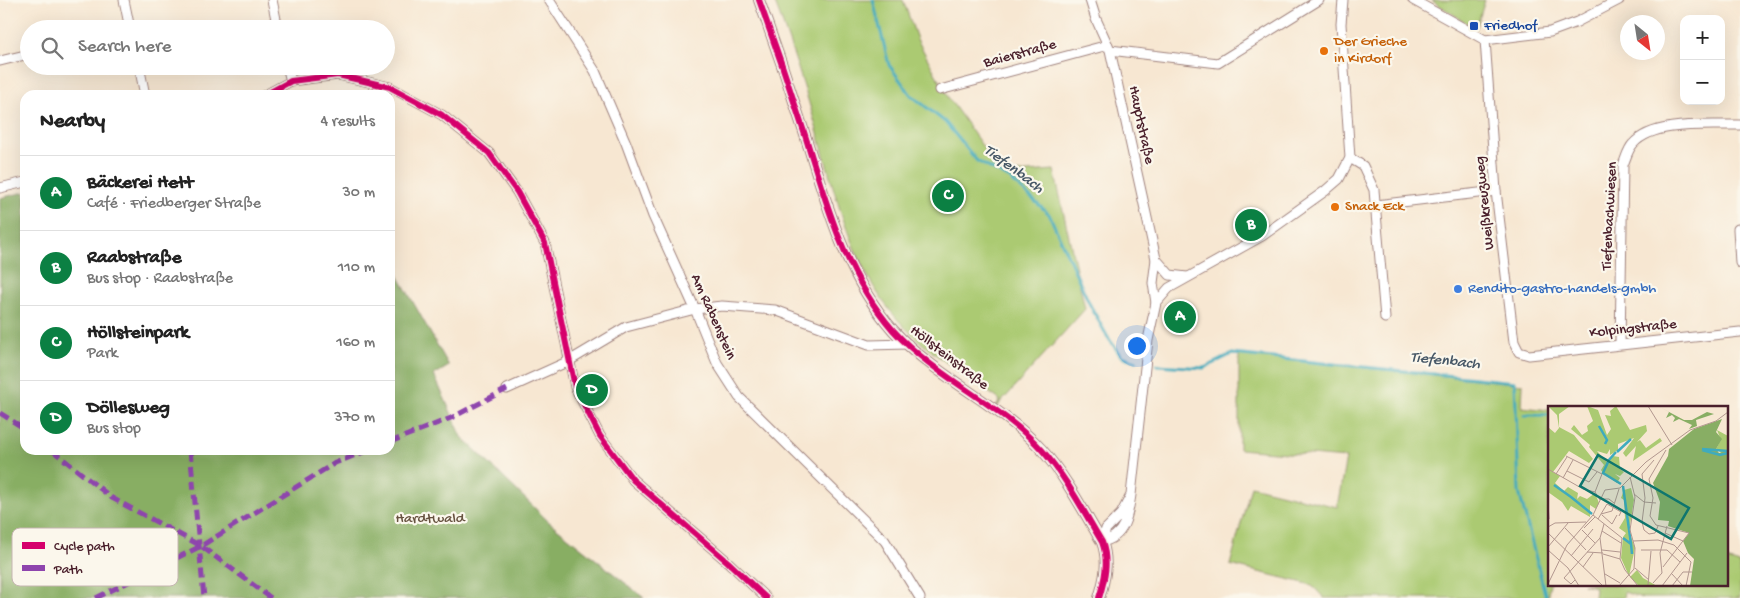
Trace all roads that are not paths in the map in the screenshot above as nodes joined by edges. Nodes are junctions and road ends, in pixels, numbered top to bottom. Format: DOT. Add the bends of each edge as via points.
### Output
graph roads {
  1 [pos="124,0"];
  2 [pos="272,0"];
  3 [pos="549,0"];
  4 [pos="758,0"];
  5 [pos="1090,0"];
  6 [pos="1319,0"];
  7 [pos="1343,0"];
  8 [pos="1413,0"];
  9 [pos="1618,0"];
  10 [pos="128,20"];
  11 [pos="276,20"];
  12 [pos="1485,40"];
  13 [pos="1109,47"];
  14 [pos="20,56"];
  15 [pos="0,61"];
  16 [pos="141,75"];
  17 [pos="289,75"];
  18 [pos="291,81"];
  19 [pos="144,90"];
  20 [pos="275,90"];
  21 [pos="940,90"];
  22 [pos="1740,125"];
  23 [pos="1350,158"];
  24 [pos="20,183"];
  25 [pos="0,188"];
  26 [pos="1496,191"];
  27 [pos="1376,205"];
  28 [pos="1738,229"];
  29 [pos="1156,259"];
  30 [pos="1740,263"];
  31 [pos="1188,277"];
  32 [pos="1156,303"];
  33 [pos="695,309"];
  34 [pos="1385,318"];
  35 [pos="1740,332"];
  36 [pos="908,344"];
  37 [pos="1620,344"];
  38 [pos="1529,355"];
  39 [pos="569,361"];
  40 [pos="507,389"];
  41 [pos="1102,542"];
  42 [pos="766,598"];
  43 [pos="920,598"];
  44 [pos="1099,598"];
  1 -- 10 [label="street"];
  2 -- 11 [label="street"];
  3 -- 33 [label="street, Am Rabenstein" via="595,71 653,216"];
  4 -- 36 [label="street, Höllsteinstraße" via="793,97 828,212 847,259 870,299"];
  5 -- 13 [label="street, Hauptstraße"];
  6 -- 13 [label="street" via="1218,63"];
  7 -- 23 [label="street" via="1341,24"];
  8 -- 12 [label="street"];
  9 -- 12 [label="street" via="1550,32"];
  12 -- 26 [label="street, Weißkreuzweg"];
  13 -- 21 [label="street, Baierstraße"];
  13 -- 29 [label="street, Hauptstraße"];
  14 -- 15 [label="street"];
  16 -- 19 [label="street"];
  17 -- 18 [label="street"];
  18 -- 20 [label="street"];
  18 -- 39 [label="street" via="338,75 390,86 442,115 489,153 518,192 545,243"];
  22 -- 37 [label="street, Tiefenbachwiesen" via="1659,128 1631,146 1623,165"];
  23 -- 27 [label="street" via="1363,166 1374,190"];
  23 -- 31 [label="street" via="1339,179 1325,191 1262,236"];
  24 -- 25 [label="street"];
  26 -- 27 [label="street"];
  26 -- 38 [label="street, Weißkreuzweg" via="1514,342 1519,352"];
  27 -- 34 [label="street"];
  28 -- 30 [label="street"];
  29 -- 31 [label="street" via="1170,275"];
  29 -- 32 [label="street, Hauptstraße" via="1153,283"];
  31 -- 32 [label="street" via="1169,288"];
  32 -- 41 [label="street" via="1148,340 1131,495 1121,514 1106,529"];
  33 -- 36 [label="street" via="722,306 775,310 869,345"];
  33 -- 39 [label="street" via="626,327"];
  33 -- 43 [label="street, Am Rabenstein" via="716,363 739,397 885,541"];
  35 -- 37 [label="street, Kolpingstraße"];
  36 -- 41 [label="street, Höllsteinstraße" via="995,408 1042,450"];
  37 -- 38 [label="street, Kolpingstraße"];
  39 -- 40 [label="street"];
  39 -- 42 [label="street" via="575,387 600,436 633,480"];
  41 -- 44 [label="street" via="1106,555"];
}
